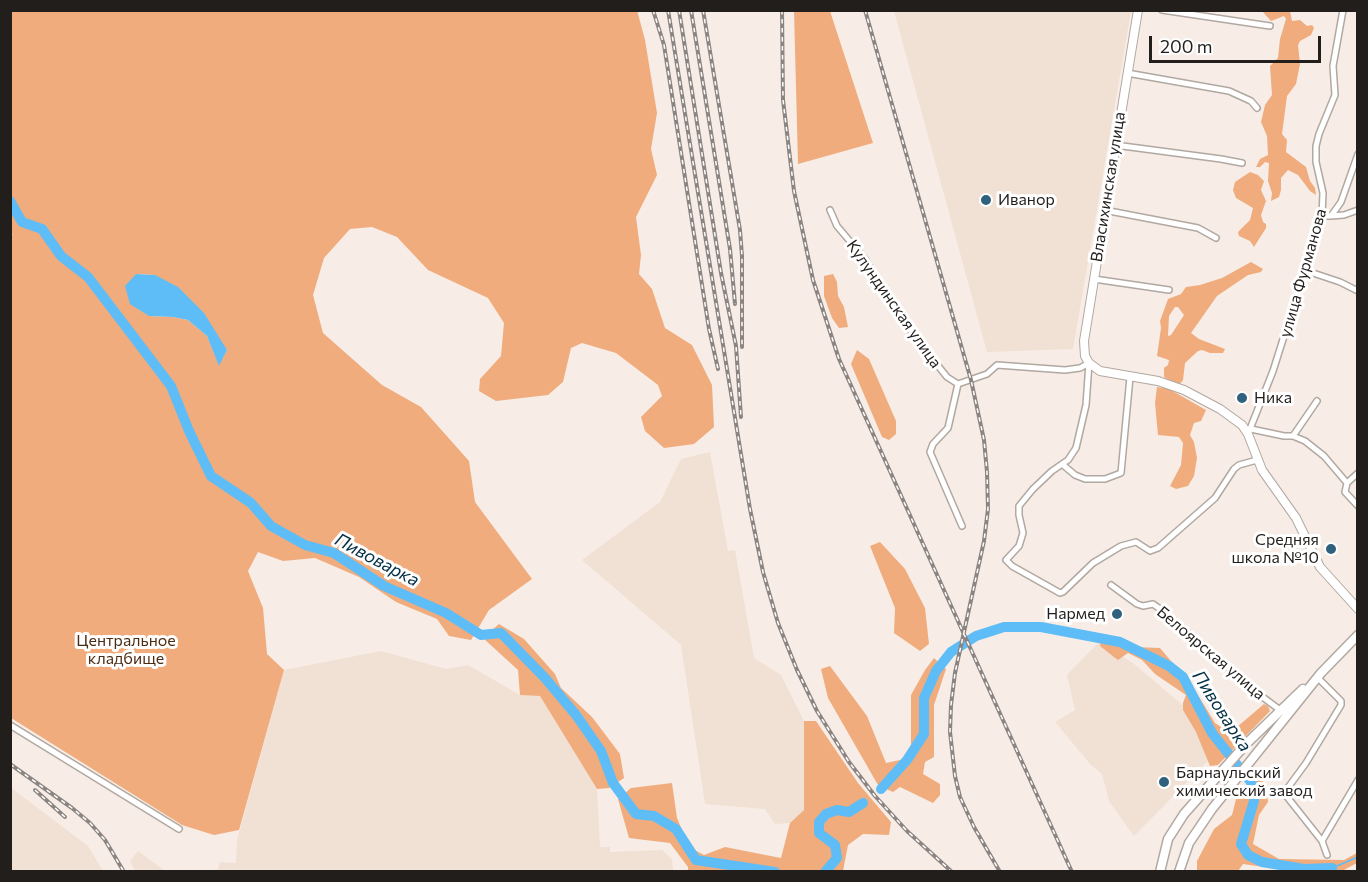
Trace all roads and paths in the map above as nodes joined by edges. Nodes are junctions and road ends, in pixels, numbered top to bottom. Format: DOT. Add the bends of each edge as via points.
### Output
graph roads {
  1 [pos="1138,10"];
  2 [pos="1161,10"];
  3 [pos="1343,10"];
  4 [pos="1270,26"];
  5 [pos="1127,73"];
  6 [pos="1257,108"];
  7 [pos="1114,145"];
  8 [pos="1358,154"];
  9 [pos="1242,163"];
  10 [pos="830,210"];
  11 [pos="1104,210"];
  12 [pos="1358,210"];
  13 [pos="1322,216"];
  14 [pos="1330,216"];
  15 [pos="1215,238"];
  16 [pos="1304,270"];
  17 [pos="1094,279"];
  18 [pos="1168,290"];
  19 [pos="1358,291"];
  20 [pos="1089,363"];
  21 [pos="1130,377"];
  22 [pos="958,384"];
  23 [pos="1317,401"];
  24 [pos="1250,431"];
  25 [pos="1293,436"];
  26 [pos="1257,460"];
  27 [pos="1062,464"];
  28 [pos="1358,473"];
  29 [pos="1347,483"];
  30 [pos="1358,506"];
  31 [pos="962,525"];
  32 [pos="1110,585"];
  33 [pos="1358,609"];
  34 [pos="1358,635"];
  35 [pos="1319,675"];
  36 [pos="1280,710"];
  37 [pos="10,725"];
  38 [pos="1248,742"];
  39 [pos="1258,751"];
  40 [pos="1215,778"];
  41 [pos="1358,780"];
  42 [pos="1227,790"];
  43 [pos="179,829"];
  44 [pos="1322,842"];
  45 [pos="1327,855"];
  46 [pos="1160,872"];
  47 [pos="1179,872"];
  1 -- 5 [label="street, Власихинская улица"];
  2 -- 4 [label="street"];
  3 -- 13 [label="street, улица Фурманова" via="1333,66 1335,95 1316,146"];
  5 -- 6 [label="street" via="1229,91"];
  5 -- 7 [label="street, Власихинская улица"];
  7 -- 9 [label="street"];
  7 -- 11 [label="street, Власихинская улица"];
  8 -- 14 [label="street" via="1341,202"];
  10 -- 22 [label="street, Кулундинская улица" via="837,226 865,258 915,337 947,377"];
  11 -- 15 [label="street" via="1198,228"];
  11 -- 17 [label="street, Власихинская улица"];
  12 -- 14 [label="street"];
  13 -- 14 [label="street"];
  13 -- 16 [label="street, улица Фурманова"];
  16 -- 19 [label="street"];
  16 -- 24 [label="street, улица Фурманова"];
  17 -- 18 [label="street"];
  17 -- 20 [label="street, Власихинская улица" via="1084,341"];
  20 -- 21 [label="street" via="1100,371"];
  20 -- 22 [label="street" via="1065,370 997,365 987,374"];
  20 -- 27 [label="street, Власихинская улица" via="1082,426 1076,448"];
  21 -- 24 [label="street" via="1184,390"];
  21 -- 27 [label="street" via="1121,473 1105,479 1085,479"];
  22 -- 31 [label="street" via="948,428 930,452"];
  23 -- 25 [label="street"];
  24 -- 25 [label="street"];
  24 -- 26 [label="street"];
  25 -- 29 [label="street" via="1324,456"];
  26 -- 27 [label="street, Власихинская улица" via="1234,469 1215,498 1158,548 1150,551 1136,542 1121,546 1093,563 1060,593 1006,560 1023,539 1019,506"];
  26 -- 33 [label="street" via="1296,519 1320,567"];
  28 -- 29 [label="street"];
  29 -- 30 [label="street" via="1344,492"];
  32 -- 36 [label="street, Белоярская улица" via="1137,604 1153,604 1163,611"];
  34 -- 35 [label="main road"];
  35 -- 36 [label="main road"];
  35 -- 39 [label="main road"];
  35 -- 44 [label="street" via="1341,705 1284,793"];
  36 -- 38 [label="main road"];
  37 -- 43 [label="street"];
  38 -- 39 [label="main road" via="1258,743"];
  38 -- 40 [label="main road"];
  39 -- 42 [label="main road"];
  40 -- 42 [label="main road" via="1218,788"];
  40 -- 46 [label="main road" via="1173,830"];
  41 -- 44 [label="street"];
  42 -- 47 [label="main road" via="1192,837"];
  44 -- 45 [label="street"];
}
